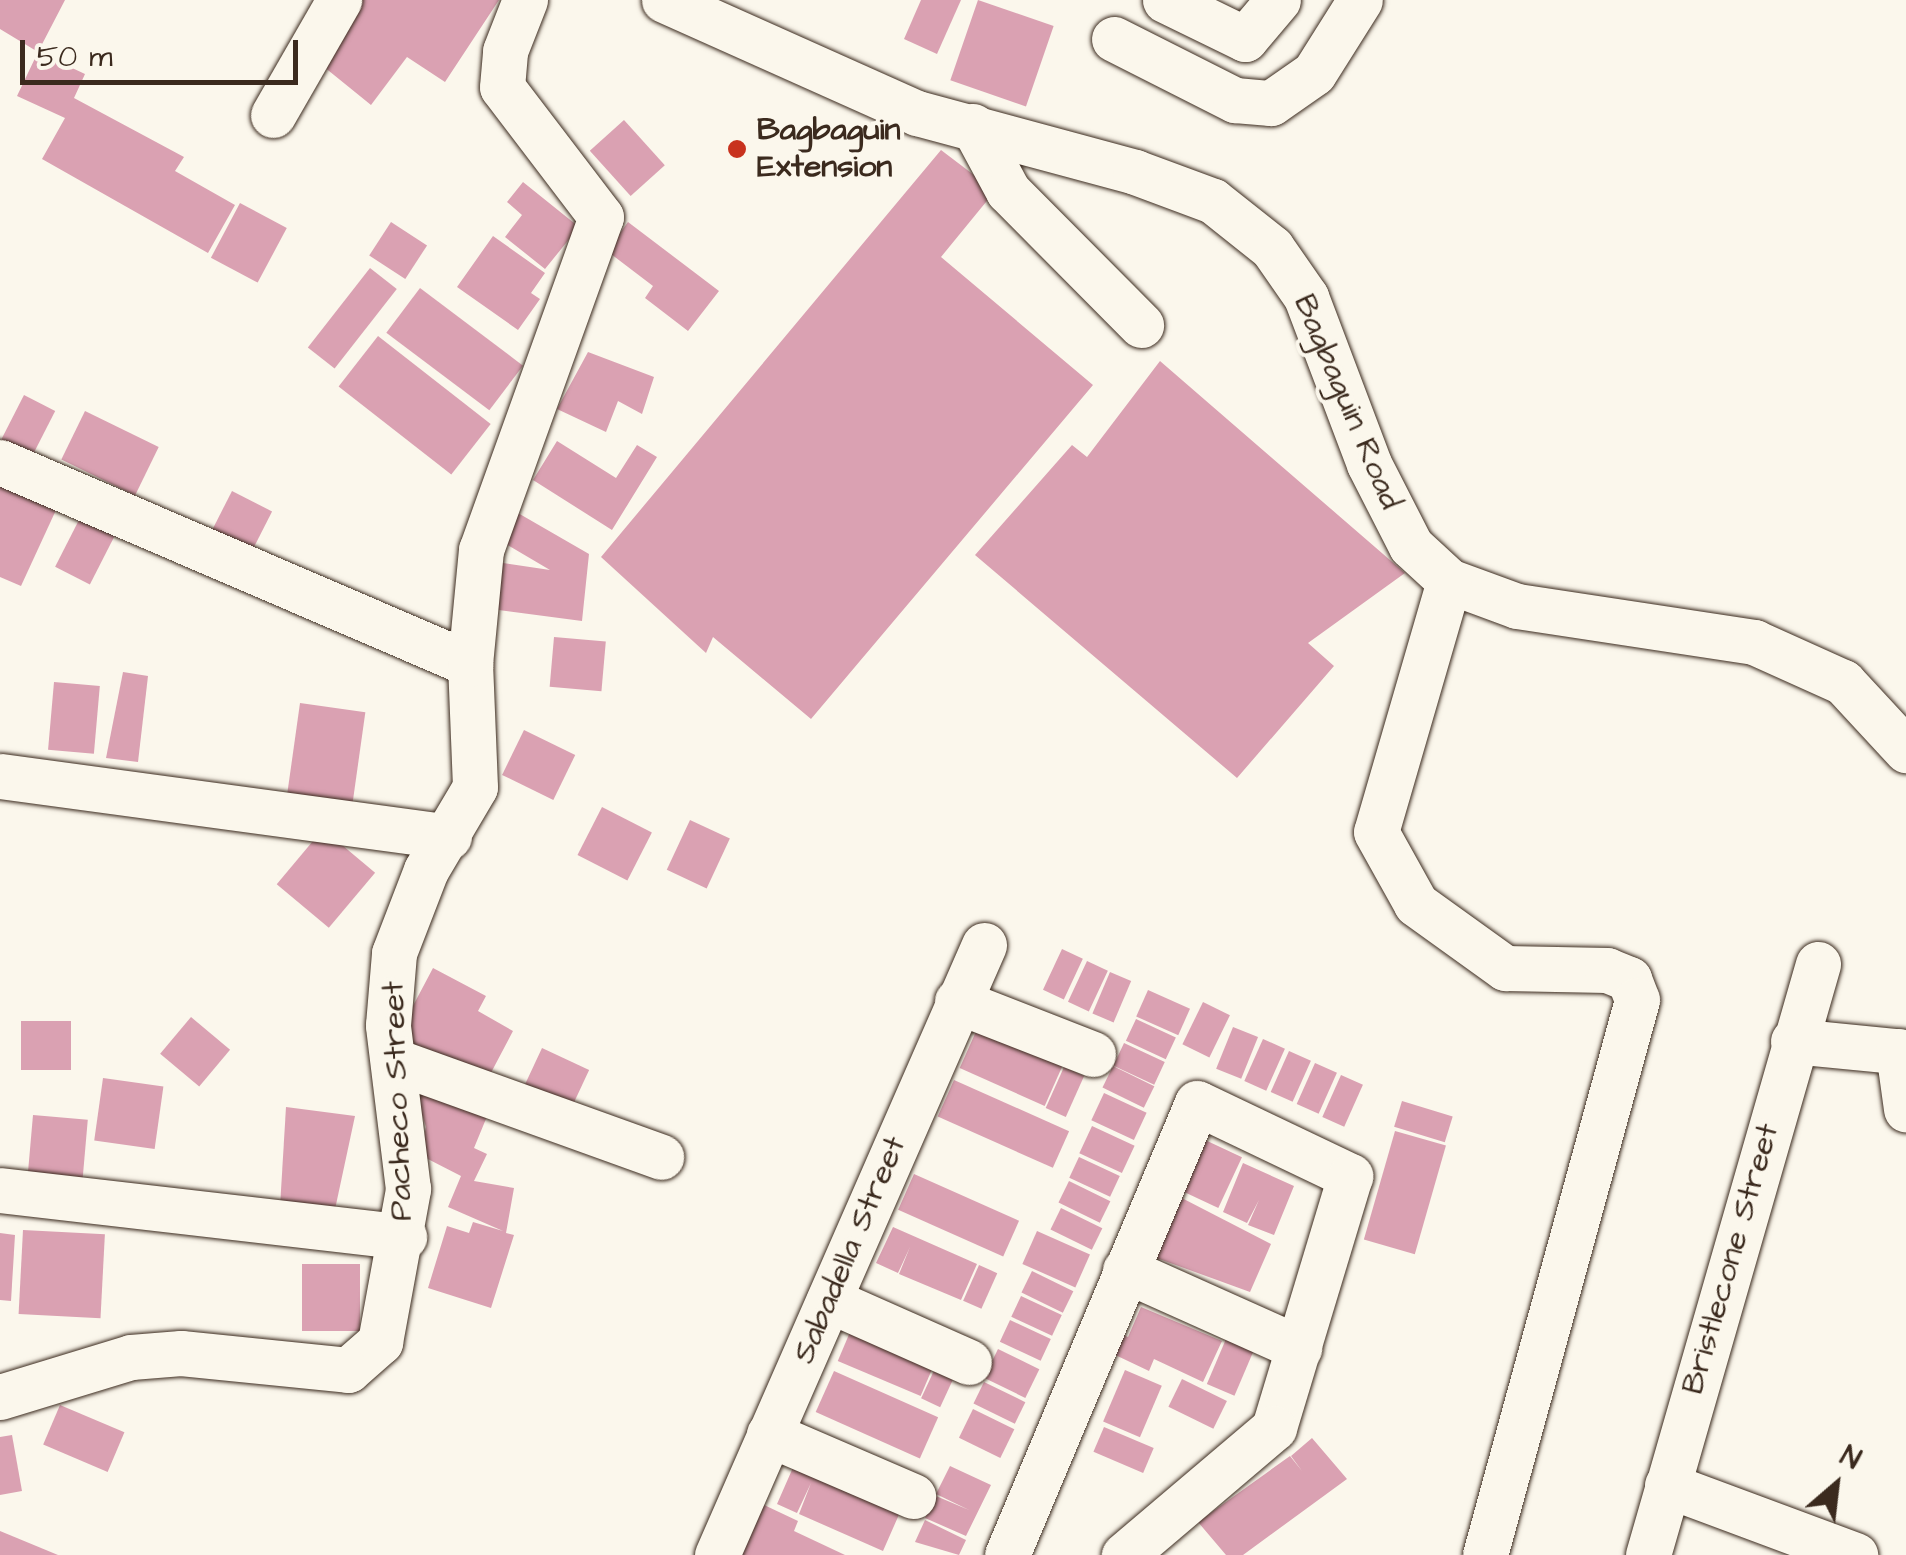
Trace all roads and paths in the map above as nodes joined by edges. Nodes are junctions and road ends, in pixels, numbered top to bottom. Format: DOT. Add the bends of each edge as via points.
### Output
graph roads {
  1 [pos="339,0"];
  2 [pos="525,0"];
  3 [pos="664,0"];
  4 [pos="1165,0"];
  5 [pos="1278,0"];
  6 [pos="1360,0"];
  7 [pos="1114,39"];
  8 [pos="274,115"];
  9 [pos="972,126"];
  10 [pos="1141,325"];
  11 [pos="0,462"];
  12 [pos="1449,582"];
  13 [pos="470,664"];
  14 [pos="1906,750"];
  15 [pos="0,776"];
  16 [pos="448,837"];
  17 [pos="984,945"];
  18 [pos="1818,964"];
  19 [pos="957,1001"];
  20 [pos="1793,1041"];
  21 [pos="1902,1051"];
  22 [pos="1093,1054"];
  23 [pos="394,1061"];
  24 [pos="1906,1109"];
  25 [pos="661,1158"];
  26 [pos="0,1190"];
  27 [pos="404,1237"];
  28 [pos="1125,1270"];
  29 [pos="830,1300"];
  30 [pos="1299,1348"];
  31 [pos="968,1362"];
  32 [pos="0,1397"];
  33 [pos="769,1434"];
  34 [pos="1667,1485"];
  35 [pos="913,1496"];
  36 [pos="717,1555"];
  37 [pos="1007,1555"];
  38 [pos="1124,1555"];
  39 [pos="1486,1555"];
  40 [pos="1648,1555"];
  41 [pos="1855,1555"];
  1 -- 8 [label="street"];
  2 -- 13 [label="street, Pacheco Street" via="505,50 502,87 601,218 496,498 471,604"];
  3 -- 9 [label="street, Bagbaguin Road" via="916,113"];
  4 -- 5 [label="street" via="1245,39"];
  6 -- 7 [label="street" via="1314,73 1271,103 1235,100"];
  9 -- 10 [label="street" via="1008,192"];
  9 -- 12 [label="street, Bagbaguin Road" via="1213,202 1272,248 1306,297 1369,464 1410,546"];
  11 -- 13 [label="street"];
  12 -- 14 [label="street, Bagbaguin Road" via="1517,606 1754,642 1843,682"];
  12 -- 39 [label="street" via="1376,832 1416,904 1505,968 1607,970 1629,979 1637,1000"];
  13 -- 16 [label="street, Pacheco Street" via="474,787"];
  15 -- 16 [label="street"];
  16 -- 23 [label="street, Pacheco Street" via="426,870 394,952 388,1025"];
  17 -- 19 [label="street, Sabadella Street"];
  18 -- 20 [label="street, Bristlecone Street"];
  19 -- 22 [label="street"];
  19 -- 29 [label="street, Sabadella Street"];
  20 -- 21 [label="street"];
  20 -- 34 [label="street, Bristlecone Street"];
  21 -- 24 [label="street"];
  23 -- 25 [label="street"];
  23 -- 27 [label="street, Pacheco Street" via="406,1138"];
  26 -- 27 [label="street"];
  27 -- 32 [label="street, Pacheco Street" via="380,1342 348,1370 181,1353 131,1357"];
  28 -- 30 [label="street"];
  28 -- 30 [label="street" via="1197,1103 1350,1176"];
  28 -- 37 [label="street"];
  29 -- 31 [label="street"];
  29 -- 33 [label="street, Sabadella Street"];
  30 -- 38 [label="street" via="1274,1428"];
  33 -- 35 [label="street"];
  33 -- 36 [label="street, Sabadella Street"];
  34 -- 40 [label="street, Bristlecone Street"];
  34 -- 41 [label="street"];
}
